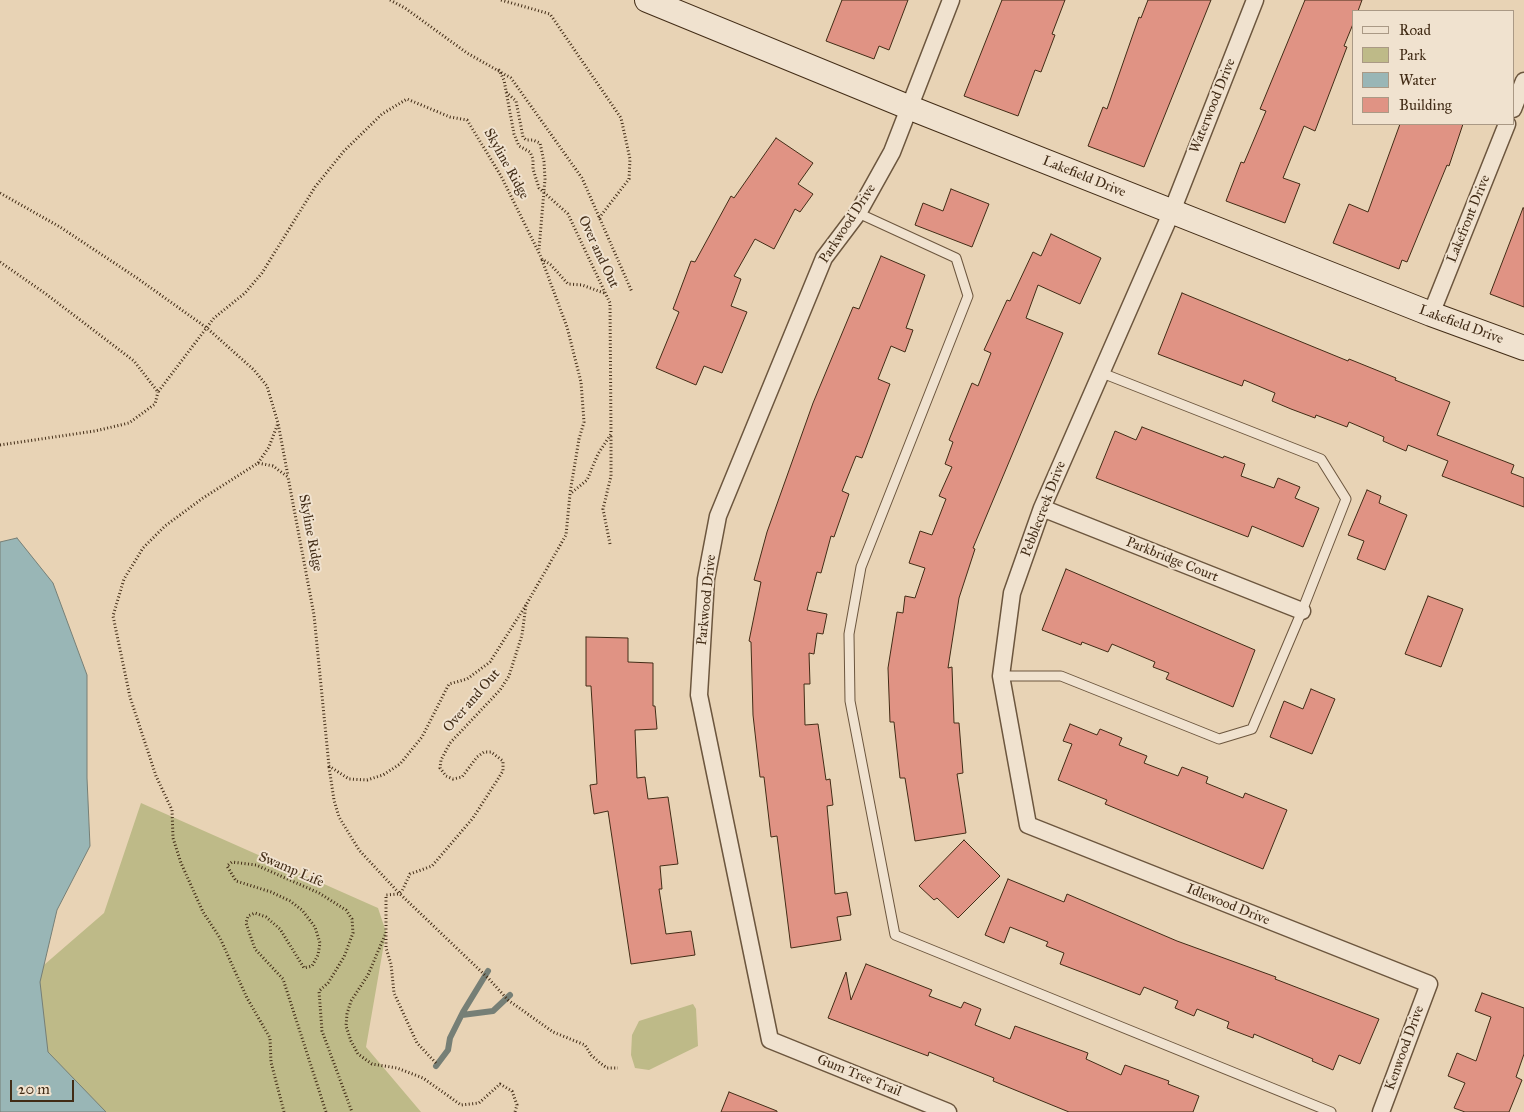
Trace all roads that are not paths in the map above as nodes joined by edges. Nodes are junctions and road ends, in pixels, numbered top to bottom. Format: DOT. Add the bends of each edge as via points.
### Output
graph roads {
  1 [pos="951,0"];
  2 [pos="1255,0"];
  3 [pos="650,1"];
  4 [pos="1524,81"];
  5 [pos="1514,106"];
  6 [pos="908,107"];
  7 [pos="1507,125"];
  8 [pos="1172,211"];
  9 [pos="858,213"];
  10 [pos="1431,314"];
  11 [pos="1524,348"];
  12 [pos="1102,373"];
  13 [pos="1042,508"];
  14 [pos="1302,611"];
  15 [pos="1001,676"];
  16 [pos="1028,825"];
  17 [pos="1428,984"];
  18 [pos="770,1040"];
  19 [pos="948,1112"];
  20 [pos="1331,1112"];
  21 [pos="1381,1112"];
  1 -- 6 [label="street, Parkwood Drive"];
  2 -- 8 [label="street, Waterwood Drive"];
  3 -- 6 [label="street, Lakefield Drive"];
  4 -- 5 [label="street"];
  6 -- 8 [label="street, Lakefield Drive"];
  6 -- 9 [label="street, Parkwood Drive" via="892,152"];
  7 -- 10 [label="street, Lakefront Drive"];
  8 -- 10 [label="street, Lakefield Drive"];
  8 -- 12 [label="street, Pebblecreek Drive"];
  9 -- 18 [label="street, Parkwood Drive" via="824,258 718,516 706,579 699,695"];
  9 -- 20 [label="lane" via="956,258 968,296 860,567 849,634 850,701 895,935"];
  10 -- 11 [label="street, Lakefield Drive"];
  12 -- 13 [label="street, Pebblecreek Drive"];
  12 -- 14 [label="lane" via="1321,459 1346,499"];
  13 -- 14 [label="street, Parkbridge Court"];
  13 -- 15 [label="street, Pebblecreek Drive" via="1012,593"];
  14 -- 15 [label="lane" via="1252,729 1219,739 1061,676"];
  15 -- 16 [label="street, Pebblecreek Drive"];
  16 -- 17 [label="street, Idlewood Drive"];
  17 -- 21 [label="street, Kenwood Drive"];
  18 -- 19 [label="street, Gum Tree Trail"];
}
